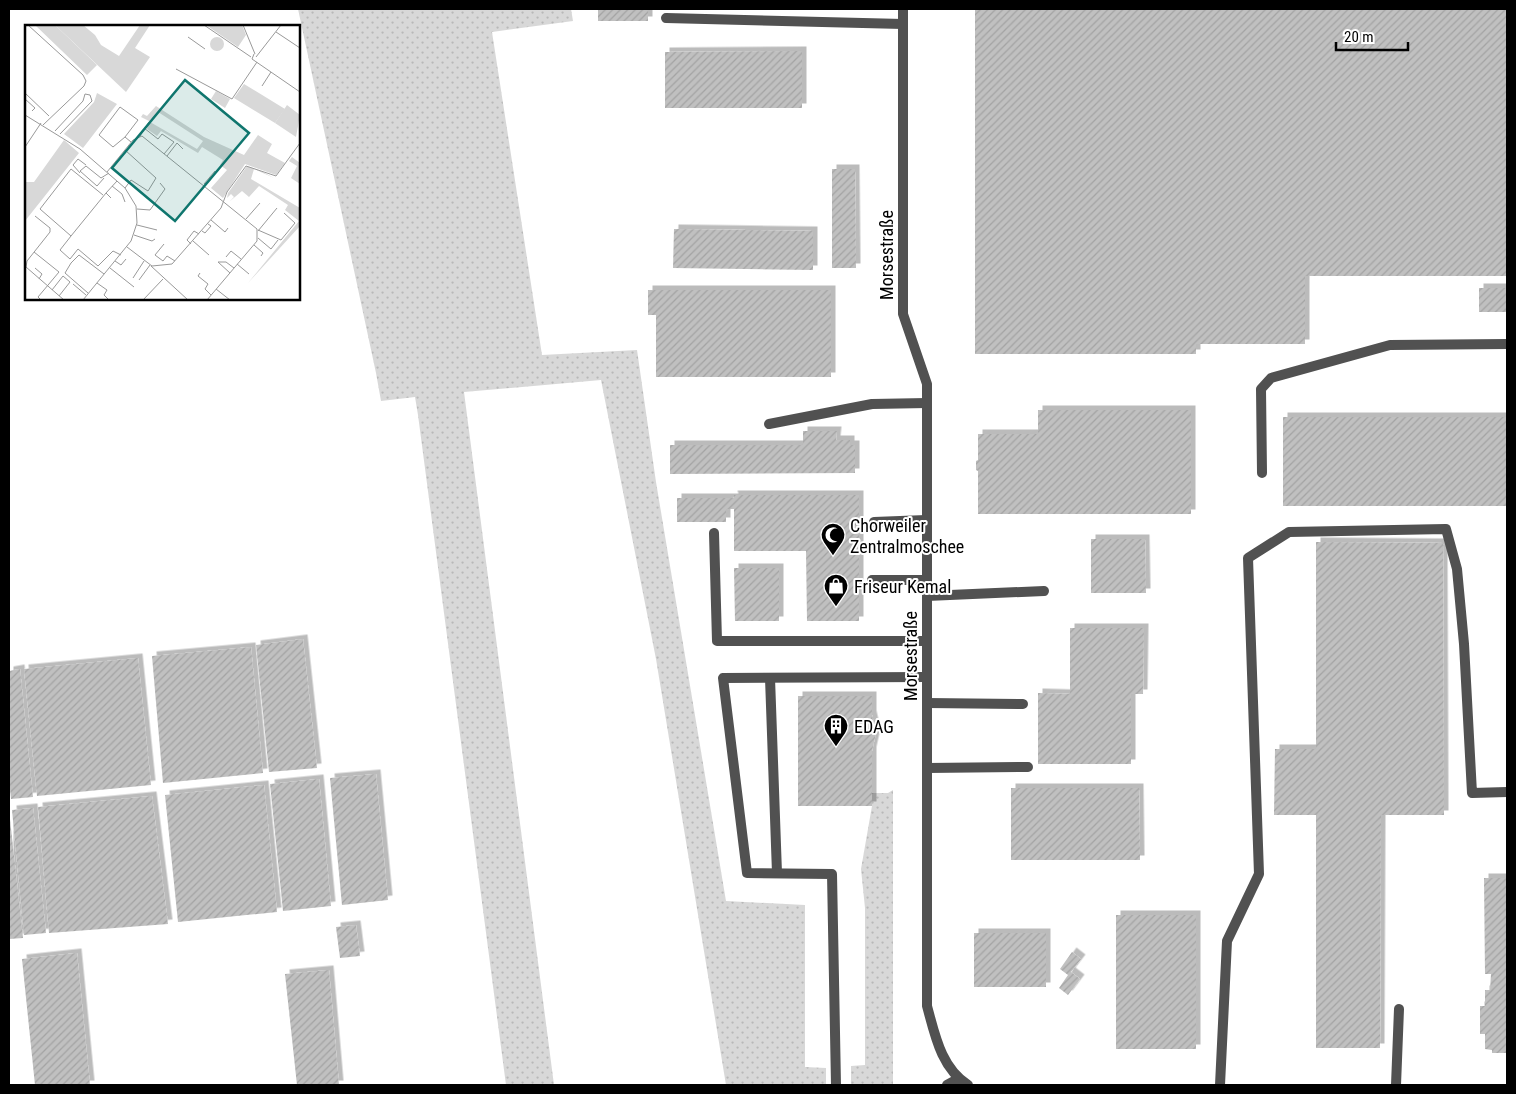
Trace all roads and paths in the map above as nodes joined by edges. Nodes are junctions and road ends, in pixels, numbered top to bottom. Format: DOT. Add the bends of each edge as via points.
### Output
graph roads {
  1 [pos="904,9"];
  2 [pos="666,18"];
  3 [pos="903,24"];
  4 [pos="1507,344"];
  5 [pos="927,403"];
  6 [pos="769,424"];
  7 [pos="1262,472"];
  8 [pos="926,520"];
  9 [pos="874,522"];
  10 [pos="714,533"];
  11 [pos="872,580"];
  12 [pos="926,580"];
  13 [pos="1044,592"];
  14 [pos="927,596"];
  15 [pos="927,641"];
  16 [pos="927,677"];
  17 [pos="770,678"];
  18 [pos="927,703"];
  19 [pos="1023,704"];
  20 [pos="1028,767"];
  21 [pos="927,768"];
  22 [pos="1507,792"];
  23 [pos="777,873"];
  24 [pos="1399,1009"];
  25 [pos="958,1079"];
  26 [pos="836,1085"];
  27 [pos="947,1085"];
  28 [pos="968,1085"];
  29 [pos="1220,1085"];
  30 [pos="1396,1085"];
  1 -- 3 [label="street, Morsestraße"];
  2 -- 3 [label="street"];
  3 -- 5 [label="street, Morsestraße" via="903,314 927,384"];
  4 -- 7 [label="street" via="1390,345 1271,378 1261,390"];
  5 -- 6 [label="street" via="872,404"];
  5 -- 8 [label="street, Morsestraße"];
  8 -- 9 [label="street"];
  8 -- 12 [label="street, Morsestraße"];
  10 -- 15 [label="street" via="717,641"];
  11 -- 12 [label="street"];
  12 -- 14 [label="street, Morsestraße"];
  13 -- 14 [label="street"];
  14 -- 15 [label="street, Morsestraße"];
  15 -- 16 [label="street, Morsestraße"];
  16 -- 17 [label="street"];
  16 -- 18 [label="street, Morsestraße"];
  17 -- 23 [label="street"];
  17 -- 23 [label="street" via="724,678 747,873"];
  18 -- 19 [label="street"];
  18 -- 21 [label="street, Morsestraße"];
  20 -- 21 [label="street"];
  21 -- 25 [label="street, Morsestraße" via="927,1006 938,1049"];
  22 -- 29 [label="street" via="1472,793 1457,569 1446,529 1289,532 1248,558 1259,874 1227,941"];
  23 -- 26 [label="street" via="832,874"];
  24 -- 30 [label="street"];
  25 -- 27 [label="street"];
  25 -- 28 [label="street, Morsestraße"];
}
